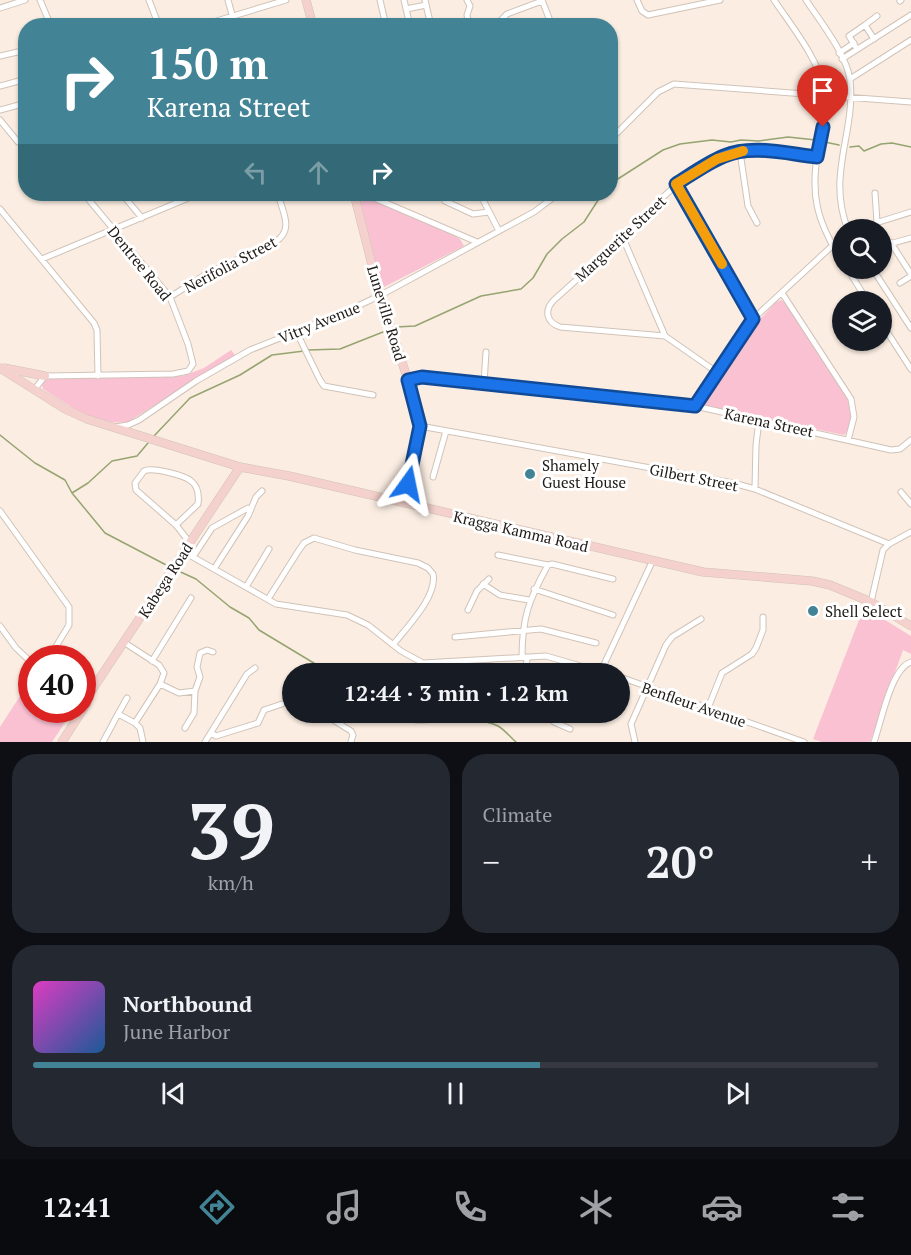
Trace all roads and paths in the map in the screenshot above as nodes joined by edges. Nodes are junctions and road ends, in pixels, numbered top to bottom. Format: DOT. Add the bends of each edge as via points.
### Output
graph roads {
  1 [pos="25,0"];
  2 [pos="40,0"];
  3 [pos="149,0"];
  4 [pos="228,0"];
  5 [pos="286,0"];
  6 [pos="306,0"];
  7 [pos="380,0"];
  8 [pos="404,0"];
  9 [pos="467,0"];
  10 [pos="542,0"];
  11 [pos="637,0"];
  12 [pos="720,0"];
  13 [pos="774,0"];
  14 [pos="806,0"];
  15 [pos="531,2"];
  16 [pos="426,3"];
  17 [pos="0,8"];
  18 [pos="406,9"];
  19 [pos="911,15"];
  20 [pos="232,16"];
  21 [pos="877,16"];
  22 [pos="48,18"];
  23 [pos="156,18"];
  24 [pos="226,18"];
  25 [pos="310,18"];
  26 [pos="385,18"];
  27 [pos="409,18"];
  28 [pos="429,18"];
  29 [pos="468,18"];
  30 [pos="503,18"];
  31 [pos="549,18"];
  32 [pos="865,25"];
  33 [pos="874,39"];
  34 [pos="911,40"];
  35 [pos="856,46"];
  36 [pos="18,52"];
  37 [pos="0,56"];
  38 [pos="840,56"];
  39 [pos="850,79"];
  40 [pos="18,81"];
  41 [pos="0,86"];
  42 [pos="825,94"];
  43 [pos="851,96"];
  44 [pos="911,102"];
  45 [pos="18,105"];
  46 [pos="0,110"];
  47 [pos="0,120"];
  48 [pos="618,132"];
  49 [pos="18,142"];
  50 [pos="740,152"];
  51 [pos="817,157"];
  52 [pos="676,184"];
  53 [pos="875,193"];
  54 [pos="90,201"];
  55 [pos="128,201"];
  56 [pos="182,201"];
  57 [pos="280,201"];
  58 [pos="356,201"];
  59 [pos="381,201"];
  60 [pos="445,201"];
  61 [pos="484,201"];
  62 [pos="549,201"];
  63 [pos="0,209"];
  64 [pos="489,212"];
  65 [pos="911,212"];
  66 [pos="142,218"];
  67 [pos="845,219"];
  68 [pos="877,219"];
  69 [pos="887,219"];
  70 [pos="757,223"];
  71 [pos="113,230"];
  72 [pos="499,231"];
  73 [pos="623,237"];
  74 [pos="911,237"];
  75 [pos="477,242"];
  76 [pos="892,243"];
  77 [pos="892,245"];
  78 [pos="832,246"];
  79 [pos="42,259"];
  80 [pos="911,275"];
  81 [pos="879,279"];
  82 [pos="900,283"];
  83 [pos="782,292"];
  84 [pos="381,295"];
  85 [pos="170,297"];
  86 [pos="753,319"];
  87 [pos="911,328"];
  88 [pos="296,331"];
  89 [pos="665,336"];
  90 [pos="892,340"];
  91 [pos="486,352"];
  92 [pos="0,368"];
  93 [pos="911,369"];
  94 [pos="717,373"];
  95 [pos="45,376"];
  96 [pos="98,376"];
  97 [pos="408,380"];
  98 [pos="484,383"];
  99 [pos="34,390"];
  100 [pos="373,395"];
  101 [pos="695,406"];
  102 [pos="759,420"];
  103 [pos="420,426"];
  104 [pos="111,428"];
  105 [pos="446,431"];
  106 [pos="848,440"];
  107 [pos="911,440"];
  108 [pos="240,467"];
  109 [pos="433,477"];
  110 [pos="755,489"];
  111 [pos="262,491"];
  112 [pos="901,492"];
  113 [pos="404,503"];
  114 [pos="911,504"];
  115 [pos="251,509"];
  116 [pos="0,511"];
  117 [pos="176,525"];
  118 [pos="911,532"];
  119 [pos="189,543"];
  120 [pos="890,544"];
  121 [pos="269,549"];
  122 [pos="183,554"];
  123 [pos="498,555"];
  124 [pos="193,557"];
  125 [pos="652,562"];
  126 [pos="548,565"];
  127 [pos="214,569"];
  128 [pos="489,579"];
  129 [pos="613,579"];
  130 [pos="483,584"];
  131 [pos="246,586"];
  132 [pos="534,589"];
  133 [pos="191,598"];
  134 [pos="268,599"];
  135 [pos="529,600"];
  136 [pos="871,602"];
  137 [pos="468,610"];
  138 [pos="613,615"];
  139 [pos="763,617"];
  140 [pos="701,619"];
  141 [pos="0,626"];
  142 [pos="911,626"];
  143 [pos="523,631"];
  144 [pos="455,637"];
  145 [pos="125,643"];
  146 [pos="596,643"];
  147 [pos="57,645"];
  148 [pos="393,645"];
  149 [pos="18,650"];
  150 [pos="213,652"];
  151 [pos="524,657"];
  152 [pos="152,661"];
  153 [pos="911,662"];
  154 [pos="427,663"];
  155 [pos="525,663"];
  156 [pos="574,663"];
  157 [pos="605,663"];
  158 [pos="255,668"];
  159 [pos="630,681"];
  160 [pos="160,684"];
  161 [pos="96,686"];
  162 [pos="647,687"];
  163 [pos="195,691"];
  164 [pos="128,698"];
  165 [pos="282,704"];
  166 [pos="708,708"];
  167 [pos="118,714"];
  168 [pos="70,723"];
  169 [pos="72,723"];
  170 [pos="135,723"];
  171 [pos="338,723"];
  172 [pos="557,723"];
  173 [pos="185,728"];
  174 [pos="570,729"];
  175 [pos="215,737"];
  176 [pos="57,742"];
  177 [pos="62,742"];
  178 [pos="103,742"];
  179 [pos="143,742"];
  180 [pos="205,742"];
  181 [pos="351,742"];
  182 [pos="635,742"];
  183 [pos="804,742"];
  184 [pos="874,742"];
  1 -- 17 [label="street"];
  2 -- 22 [label="street"];
  3 -- 23 [label="street"];
  4 -- 20 [label="street"];
  5 -- 20 [label="street"];
  6 -- 25 [label="main road"];
  7 -- 26 [label="street"];
  8 -- 18 [label="street"];
  9 -- 29 [label="street"];
  10 -- 15 [label="street"];
  10 -- 31 [label="street"];
  11 -- 12 [label="street" via="648,15"];
  13 -- 42 [label="street" via="817,68"];
  14 -- 38 [label="street"];
  15 -- 30 [label="street"];
  16 -- 18 [label="street"];
  16 -- 28 [label="street"];
  18 -- 27 [label="street"];
  19 -- 33 [label="street"];
  20 -- 24 [label="street"];
  21 -- 32 [label="street"];
  32 -- 33 [label="street"];
  32 -- 35 [label="street" via="849,36"];
  33 -- 35 [label="street"];
  34 -- 39 [label="street"];
  35 -- 38 [label="street"];
  36 -- 37 [label="street"];
  38 -- 39 [label="street"];
  39 -- 43 [label="street"];
  40 -- 41 [label="street"];
  42 -- 43 [label="street"];
  42 -- 48 [label="street" via="674,84 658,92"];
  42 -- 51 [label="street"];
  43 -- 44 [label="street"];
  43 -- 67 [label="street" via="838,187"];
  45 -- 46 [label="street"];
  47 -- 49 [label="street"];
  50 -- 51 [label="street, Marguerite Street"];
  50 -- 52 [label="street, Marguerite Street" via="717,159"];
  50 -- 70 [label="street" via="748,206"];
  51 -- 78 [label="street" via="817,209"];
  52 -- 73 [label="street, Marguerite Street"];
  52 -- 86 [label="street"];
  53 -- 68 [label="street"];
  54 -- 71 [label="street, Dentree Road"];
  55 -- 66 [label="street"];
  56 -- 66 [label="street"];
  57 -- 85 [label="street, Nerifolia Street" via="287,228 280,238 208,273"];
  58 -- 84 [label="main road, Luneville Road"];
  59 -- 75 [label="street"];
  60 -- 64 [label="street" via="471,214"];
  61 -- 64 [label="street"];
  62 -- 72 [label="street, Vitry Avenue"];
  63 -- 79 [label="street"];
  64 -- 72 [label="street"];
  65 -- 69 [label="street"];
  66 -- 71 [label="street"];
  71 -- 79 [label="street"];
  71 -- 85 [label="street, Dentree Road"];
  72 -- 75 [label="street, Vitry Avenue"];
  73 -- 89 [label="street"];
  73 -- 89 [label="street, Marguerite Street" via="550,303 547,314 554,325"];
  74 -- 76 [label="street"];
  75 -- 84 [label="street, Vitry Avenue"];
  77 -- 80 [label="street"];
  78 -- 83 [label="street"];
  79 -- 96 [label="street" via="96,326"];
  80 -- 82 [label="street"];
  81 -- 87 [label="street"];
  83 -- 86 [label="street"];
  83 -- 106 [label="street" via="851,399 854,417"];
  84 -- 88 [label="street, Vitry Avenue"];
  84 -- 97 [label="main road, Luneville Road"];
  85 -- 96 [label="street, Dentree Road" via="191,353 193,364 188,371"];
  86 -- 94 [label="street"];
  88 -- 100 [label="street" via="324,386"];
  88 -- 104 [label="street, Vitry Avenue" via="250,350 133,423"];
  89 -- 94 [label="street"];
  90 -- 93 [label="street"];
  91 -- 98 [label="street"];
  92 -- 95 [label="main road"];
  92 -- 99 [label="main road, Kragga Kamma Road"];
  94 -- 101 [label="street"];
  95 -- 96 [label="street"];
  95 -- 99 [label="street"];
  97 -- 98 [label="street, Karena Street" via="422,377"];
  97 -- 103 [label="main road, Luneville Road"];
  98 -- 101 [label="street, Karena Street"];
  99 -- 104 [label="main road, Kragga Kamma Road"];
  101 -- 102 [label="street, Karena Street"];
  102 -- 106 [label="street, Karena Street"];
  102 -- 110 [label="street"];
  103 -- 105 [label="street, Gilbert Street"];
  103 -- 113 [label="main road, Luneville Road"];
  104 -- 108 [label="main road, Kragga Kamma Road"];
  105 -- 109 [label="street"];
  105 -- 110 [label="street, Gilbert Street"];
  106 -- 107 [label="street, Karena Street" via="895,450"];
  108 -- 113 [label="main road, Kragga Kamma Road"];
  108 -- 119 [label="main road, Kabega Road"];
  110 -- 120 [label="street, Gilbert Street"];
  111 -- 115 [label="street"];
  112 -- 114 [label="street"];
  113 -- 125 [label="main road, Kragga Kamma Road"];
  115 -- 124 [label="street" via="212,528"];
  115 -- 127 [label="street"];
  116 -- 147 [label="street" via="69,607 69,626"];
  117 -- 117 [label="street" via="136,490 135,483 144,471 153,469 188,478 195,484 198,504"];
  117 -- 119 [label="street"];
  118 -- 120 [label="street"];
  119 -- 122 [label="main road, Kabega Road"];
  120 -- 136 [label="street" via="882,554"];
  121 -- 131 [label="street"];
  122 -- 124 [label="street"];
  122 -- 145 [label="main road, Kabega Road"];
  123 -- 126 [label="street"];
  124 -- 127 [label="street"];
  125 -- 136 [label="main road, Kragga Kamma Road" via="716,574 812,581"];
  125 -- 157 [label="street"];
  126 -- 129 [label="street"];
  126 -- 132 [label="street"];
  127 -- 131 [label="street"];
  128 -- 130 [label="street"];
  130 -- 135 [label="street" via="497,594"];
  130 -- 137 [label="street"];
  131 -- 134 [label="street"];
  132 -- 135 [label="street"];
  132 -- 138 [label="street"];
  133 -- 152 [label="street"];
  134 -- 148 [label="street" via="290,607 346,615"];
  134 -- 148 [label="street" via="304,543 314,538 422,564 433,574 434,586"];
  135 -- 143 [label="street"];
  136 -- 142 [label="main road, Kragga Kamma Road"];
  139 -- 166 [label="street" via="756,648 722,673"];
  140 -- 162 [label="street" via="667,642"];
  141 -- 149 [label="street"];
  143 -- 144 [label="street"];
  143 -- 146 [label="street" via="548,630"];
  143 -- 151 [label="street"];
  145 -- 152 [label="street"];
  145 -- 161 [label="main road, Kabega Road"];
  148 -- 154 [label="street"];
  150 -- 163 [label="street" via="200,653 200,682"];
  151 -- 154 [label="street"];
  151 -- 155 [label="street"];
  151 -- 156 [label="street" via="550,656"];
  152 -- 160 [label="street" via="164,671"];
  153 -- 184 [label="street" via="903,667 892,686"];
  158 -- 175 [label="street" via="247,674"];
  159 -- 162 [label="street, Benfleur Avenue"];
  160 -- 163 [label="street" via="178,693"];
  160 -- 170 [label="street"];
  162 -- 166 [label="street, Benfleur Avenue"];
  162 -- 182 [label="street" via="631,724"];
  163 -- 173 [label="street" via="194,713"];
  164 -- 167 [label="street"];
  165 -- 175 [label="street" via="264,710 258,723"];
  166 -- 183 [label="street, Benfleur Avenue"];
  167 -- 170 [label="street"];
  167 -- 178 [label="street"];
  168 -- 176 [label="main road"];
  169 -- 177 [label="main road, Kabega Road"];
  170 -- 179 [label="street"];
  171 -- 181 [label="street" via="351,731"];
  172 -- 174 [label="street"];
  175 -- 180 [label="street"];
}
